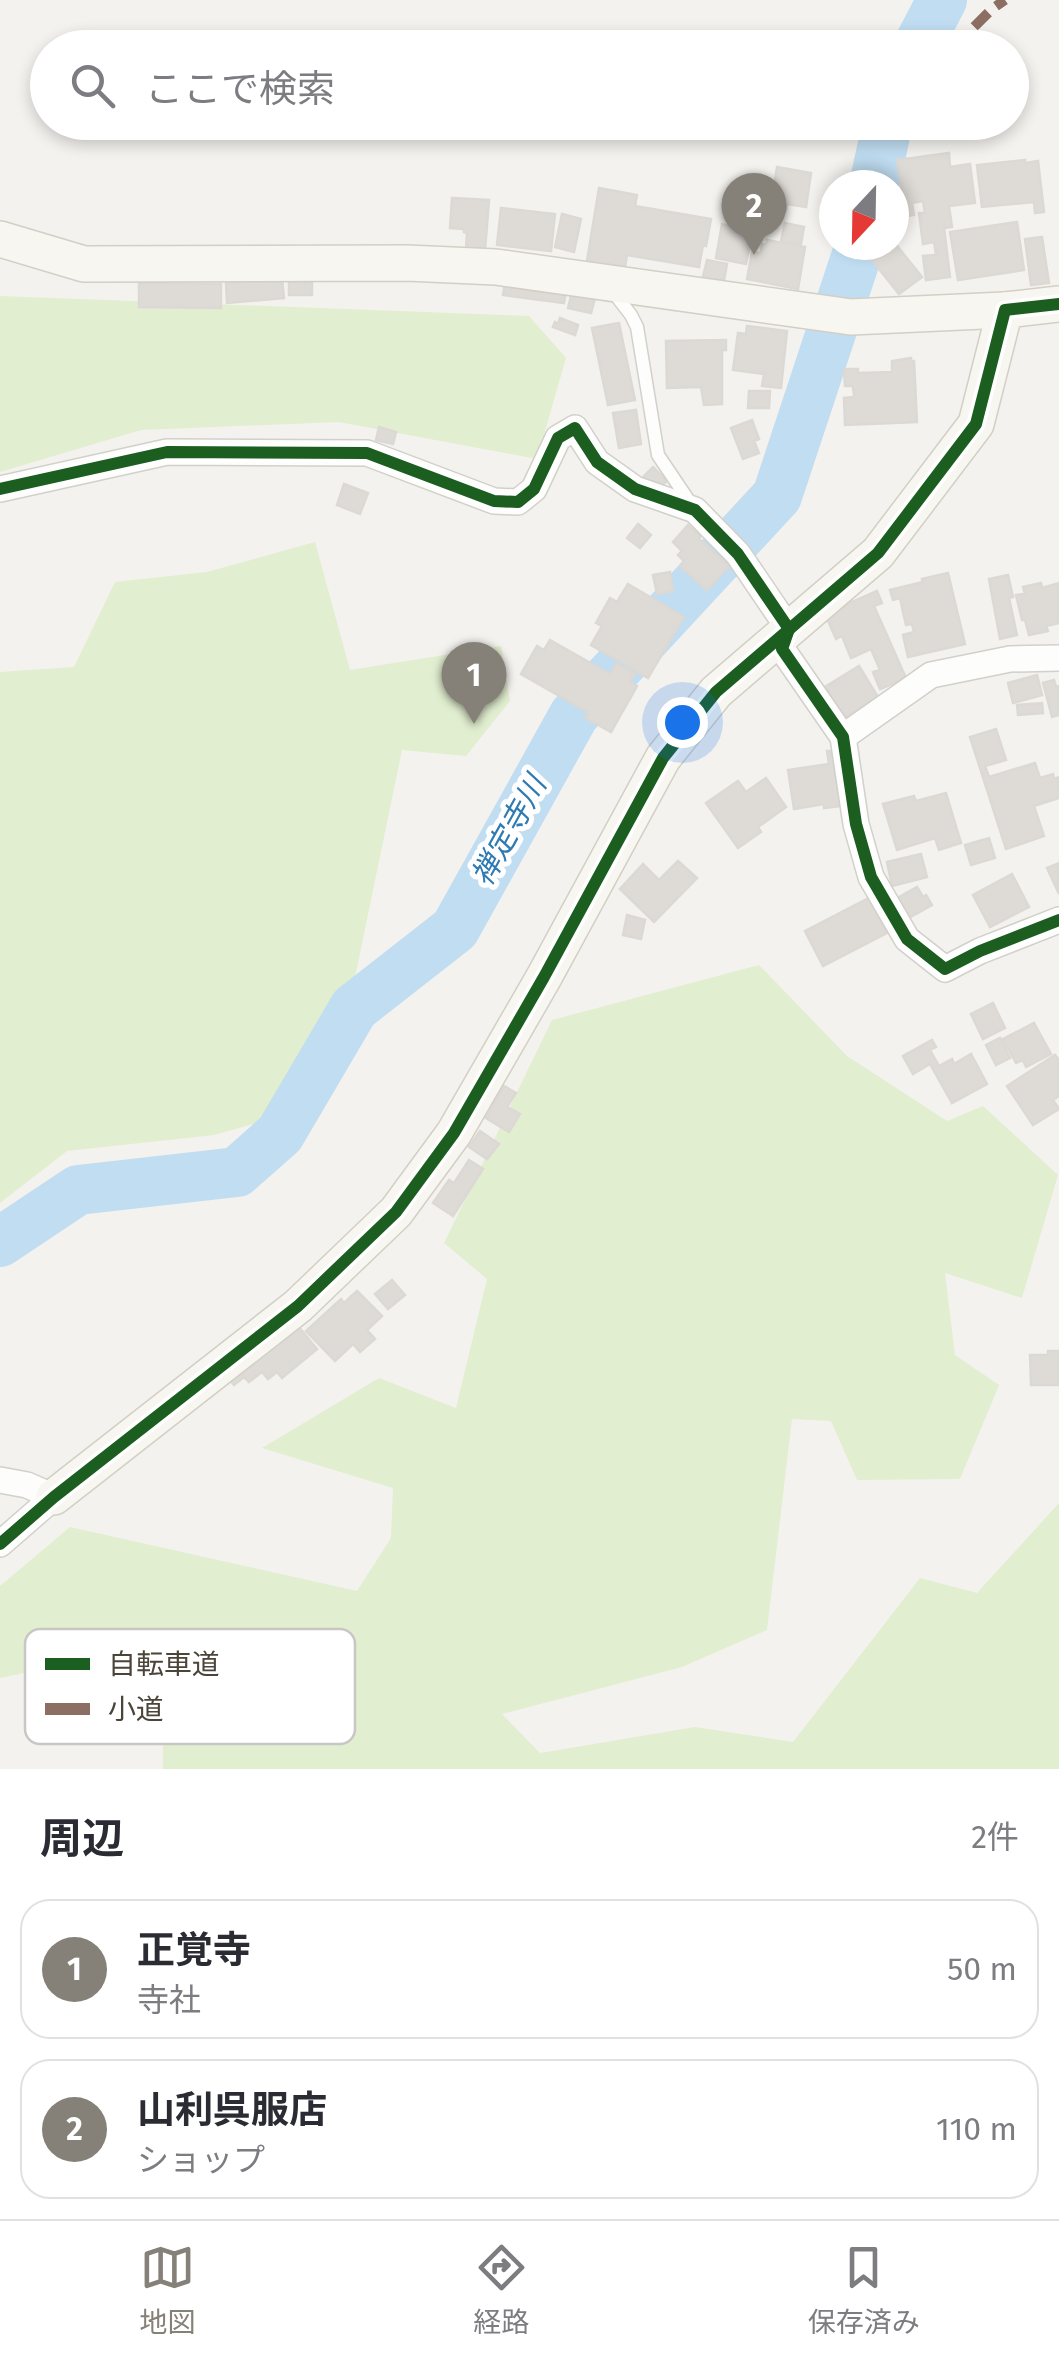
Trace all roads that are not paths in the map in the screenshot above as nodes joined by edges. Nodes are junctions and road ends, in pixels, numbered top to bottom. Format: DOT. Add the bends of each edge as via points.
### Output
graph roads {
  1 [pos="0,239"];
  2 [pos="606,283"];
  3 [pos="1059,304"];
  4 [pos="1005,310"];
  5 [pos="0,489"];
  6 [pos="695,510"];
  7 [pos="789,629"];
  8 [pos="1059,658"];
  9 [pos="844,738"];
  10 [pos="1059,920"];
  11 [pos="0,1480"];
  12 [pos="54,1497"];
  13 [pos="0,1544"];
  1 -- 2 [label="street" via="84,264 407,262"];
  2 -- 4 [label="street" via="850,317"];
  2 -- 6 [label="lane" via="636,327 658,455"];
  3 -- 4 [label="street"];
  4 -- 7 [label="street" via="976,424 878,553"];
  5 -- 6 [label="street" via="166,452 367,454 494,501 518,502 534,489 558,438 576,428 598,462 635,489"];
  6 -- 7 [label="street" via="738,554"];
  7 -- 9 [label="street" via="782,649"];
  7 -- 12 [label="street" via="716,692 663,758 454,1133 396,1212 298,1306"];
  8 -- 9 [label="street" via="1010,659 931,675"];
  9 -- 10 [label="street" via="871,877 907,940 945,969"];
  11 -- 12 [label="street"];
  12 -- 13 [label="street"];
}
